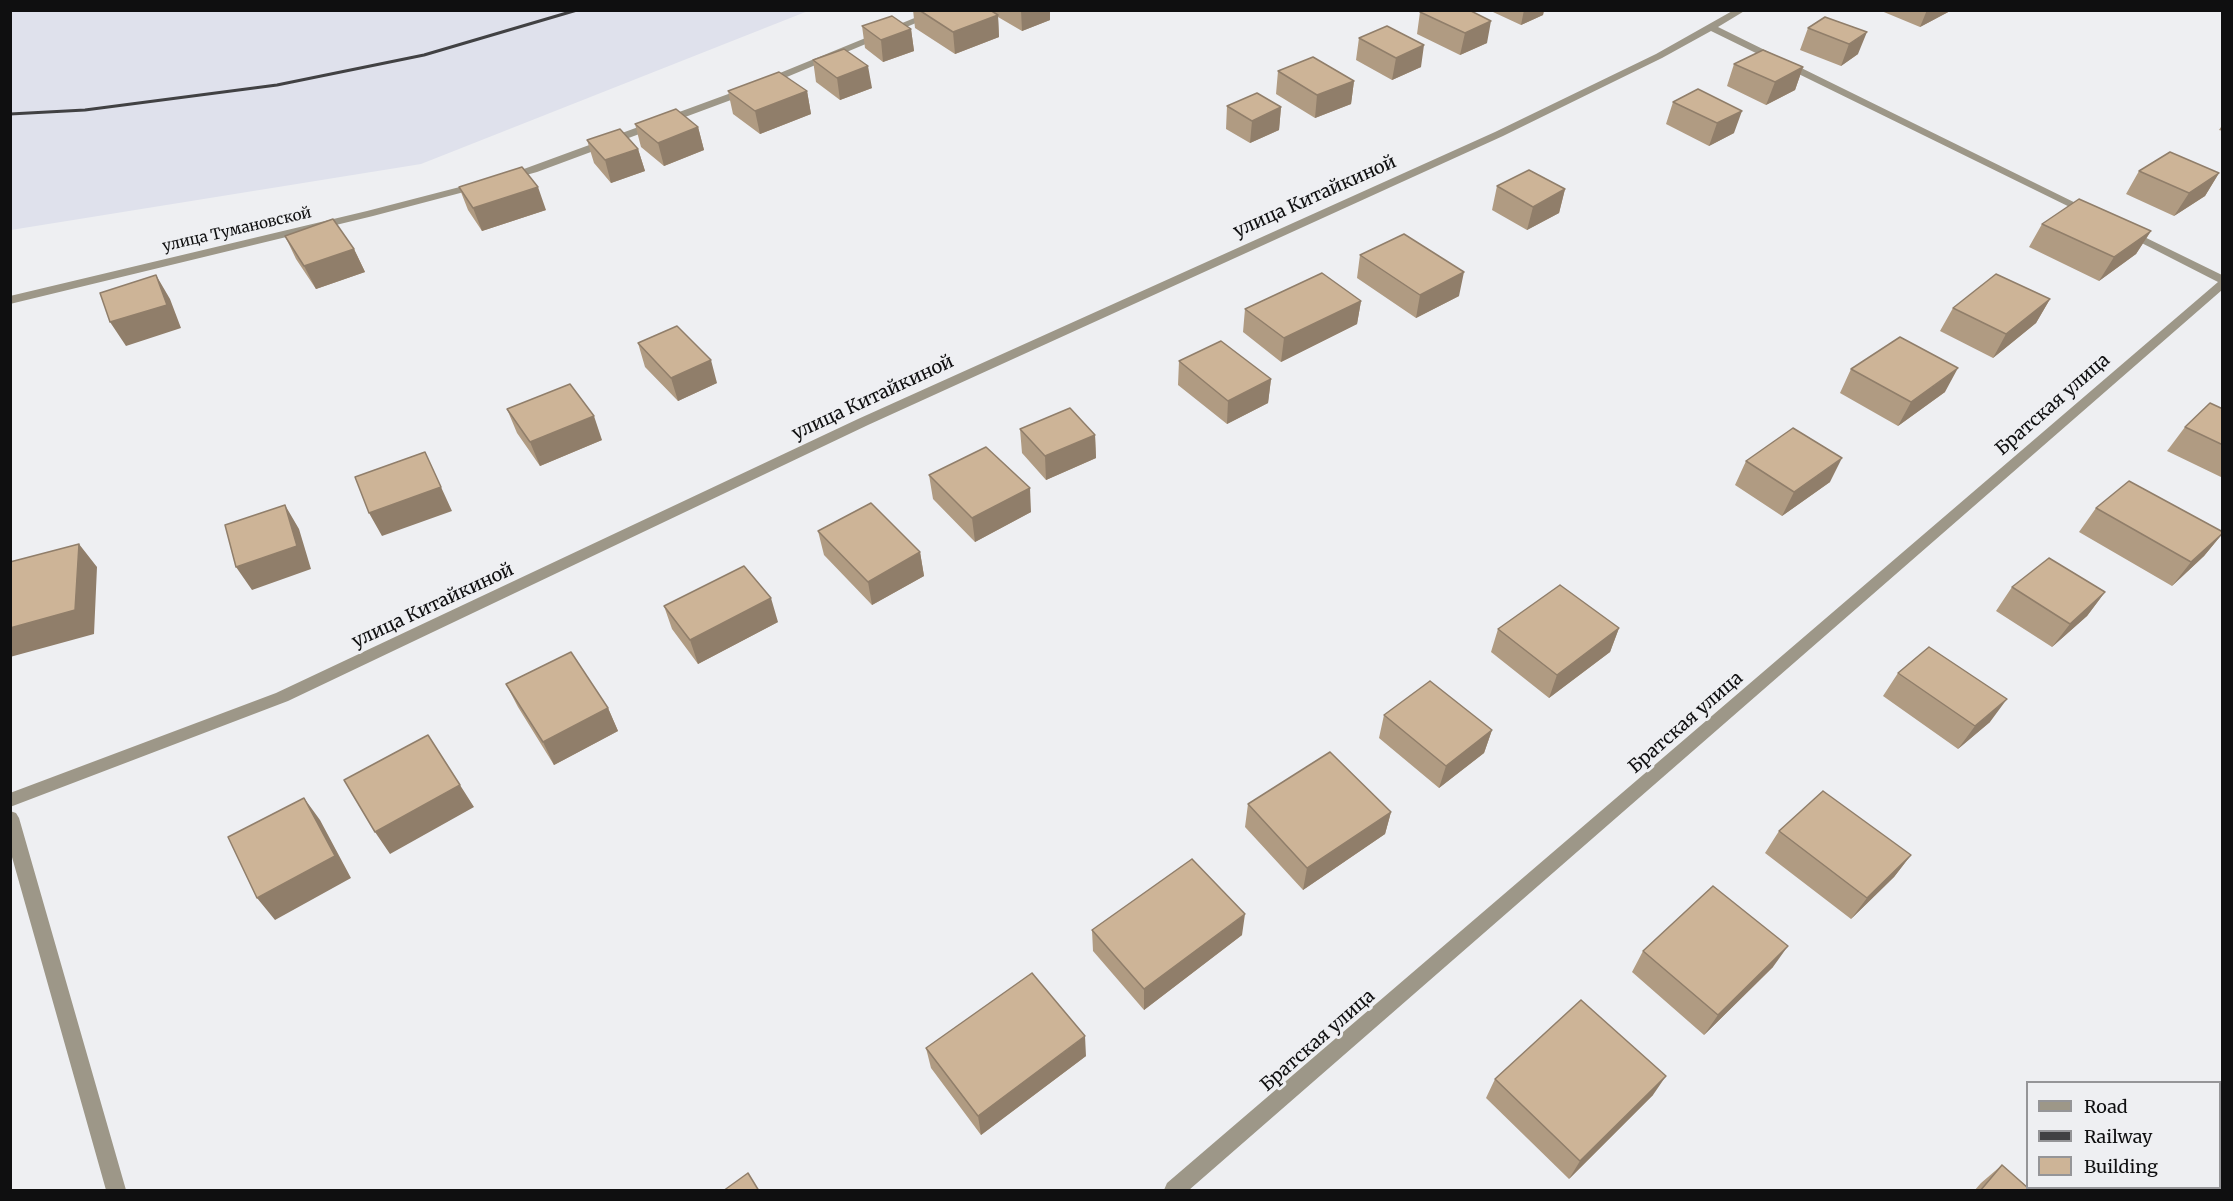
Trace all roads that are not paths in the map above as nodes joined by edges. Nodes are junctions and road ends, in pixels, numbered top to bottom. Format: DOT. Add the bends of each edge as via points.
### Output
graph roads {
  1 [pos="943,10"];
  2 [pos="1742,10"];
  3 [pos="1711,27"];
  4 [pos="2095,216"];
  5 [pos="2116,226"];
  6 [pos="2223,279"];
  7 [pos="2223,284"];
  8 [pos="10,300"];
  9 [pos="10,800"];
  10 [pos="10,818"];
  11 [pos="116,1191"];
  12 [pos="1174,1191"];
  1 -- 8 [label="street, улица Тумановской" via="735,95 533,170 369,214"];
  2 -- 3 [label="street, улица Китайкиной"];
  3 -- 4 [label="street"];
  3 -- 9 [label="street, улица Китайкиной" via="1500,134 873,417 282,698"];
  5 -- 6 [label="street"];
  7 -- 12 [label="street, Братская улица"];
  10 -- 11 [label="street"];
}
